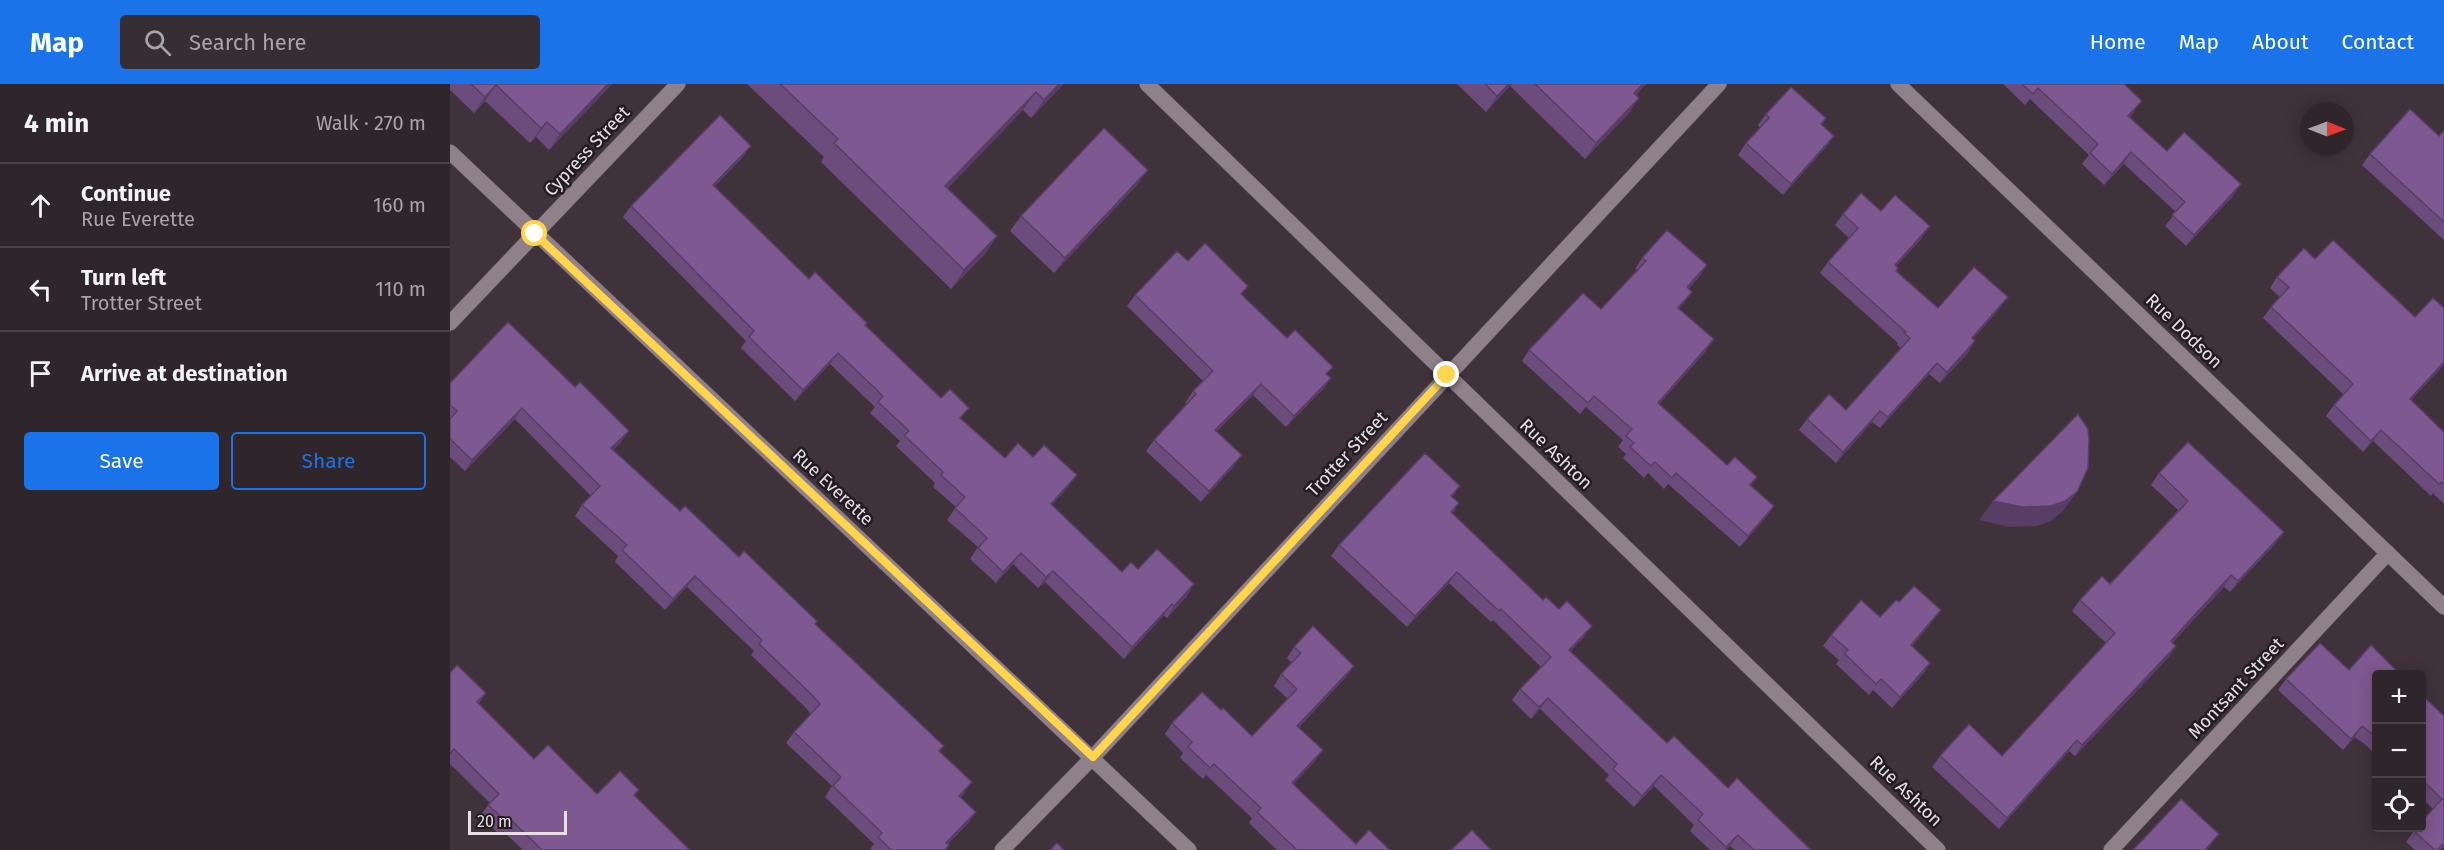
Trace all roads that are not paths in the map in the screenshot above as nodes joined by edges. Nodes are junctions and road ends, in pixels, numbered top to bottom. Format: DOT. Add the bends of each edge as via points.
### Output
graph roads {
  1 [pos="678,84"];
  2 [pos="1147,84"];
  3 [pos="1719,84"];
  4 [pos="1898,84"];
  5 [pos="450,152"];
  6 [pos="535,234"];
  7 [pos="450,323"];
  8 [pos="1447,375"];
  9 [pos="2388,553"];
  10 [pos="2444,607"];
  11 [pos="1093,757"];
  12 [pos="1002,850"];
  13 [pos="1189,850"];
  14 [pos="1938,850"];
  15 [pos="2111,850"];
  1 -- 6 [label="street, Cypress Street"];
  2 -- 8 [label="street, Rue Ashton"];
  3 -- 8 [label="street, Trotter Street"];
  4 -- 9 [label="street, Rue Dodson"];
  5 -- 6 [label="street, Rue Everette"];
  6 -- 7 [label="street, Cypress Street"];
  6 -- 11 [label="street, Rue Everette"];
  8 -- 11 [label="street, Trotter Street"];
  8 -- 14 [label="street, Rue Ashton"];
  9 -- 10 [label="street, Rue Dodson"];
  9 -- 15 [label="street, Montsant Street"];
  11 -- 12 [label="street, Trotter Street"];
  11 -- 13 [label="street, Rue Everette"];
}
